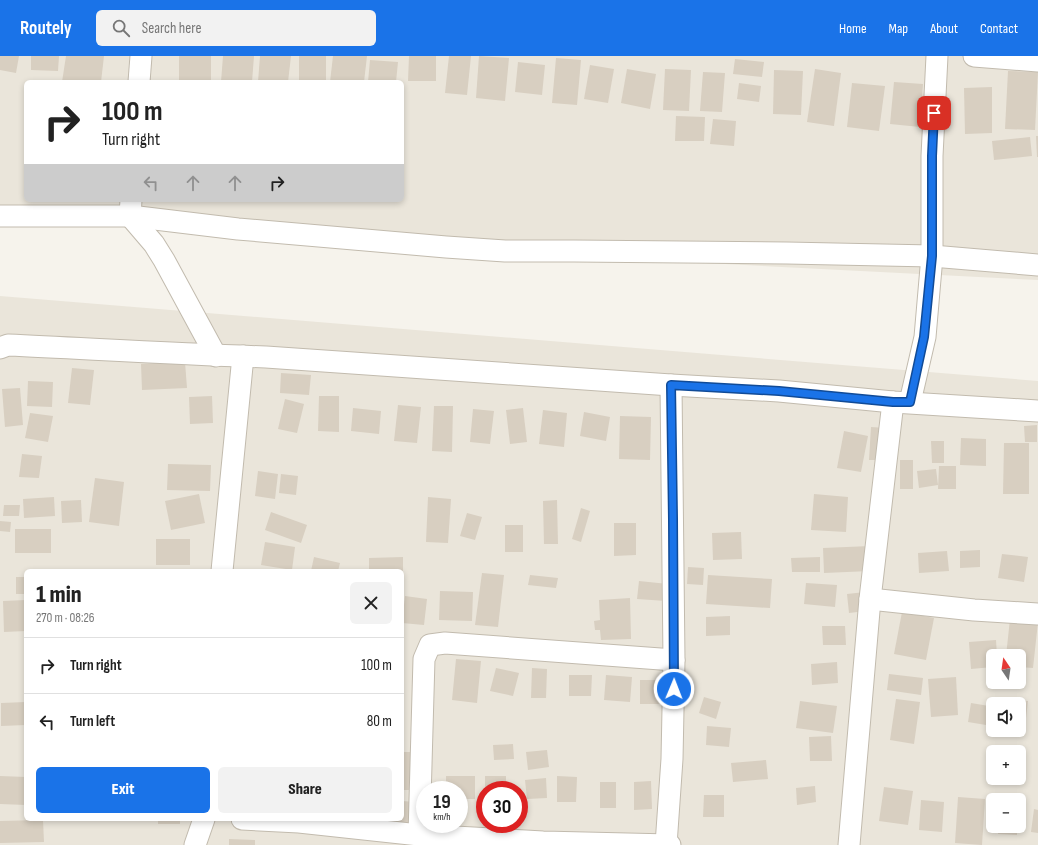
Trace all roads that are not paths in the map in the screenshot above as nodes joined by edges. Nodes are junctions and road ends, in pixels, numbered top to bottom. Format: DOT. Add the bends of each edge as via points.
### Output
graph roads {
  1 [pos="141,56"];
  2 [pos="937,56"];
  3 [pos="974,56"];
  4 [pos="1038,61"];
  5 [pos="139,80"];
  6 [pos="131,208"];
  7 [pos="0,216"];
  8 [pos="932,256"];
  9 [pos="1038,265"];
  10 [pos="0,348"];
  11 [pos="216,356"];
  12 [pos="243,356"];
  13 [pos="671,385"];
  14 [pos="901,402"];
  15 [pos="1038,411"];
  16 [pos="222,569"];
  17 [pos="870,599"];
  18 [pos="1038,614"];
  19 [pos="674,660"];
  20 [pos="203,821"];
  21 [pos="280,821"];
  22 [pos="419,835"];
  23 [pos="195,845"];
  24 [pos="666,845"];
  25 [pos="670,845"];
  26 [pos="848,845"];
  1 -- 5 [label="street"];
  2 -- 8 [label="street" via="932,156"];
  3 -- 4 [label="street"];
  6 -- 7 [label="street"];
  6 -- 8 [label="street" via="238,229 446,248 505,251"];
  6 -- 11 [label="street" via="164,260"];
  8 -- 9 [label="street"];
  8 -- 14 [label="street" via="924,337"];
  10 -- 11 [label="street" via="8,345"];
  11 -- 12 [label="street"];
  12 -- 13 [label="street"];
  12 -- 16 [label="street"];
  13 -- 14 [label="street"];
  13 -- 19 [label="street"];
  14 -- 15 [label="street"];
  14 -- 17 [label="street"];
  17 -- 18 [label="street"];
  17 -- 26 [label="street"];
  19 -- 22 [label="street" via="445,643 430,645 424,659"];
  19 -- 24 [label="street" via="672,760"];
  20 -- 23 [label="street"];
  21 -- 22 [label="street"];
  22 -- 24 [label="street"];
  24 -- 25 [label="street"];
}
